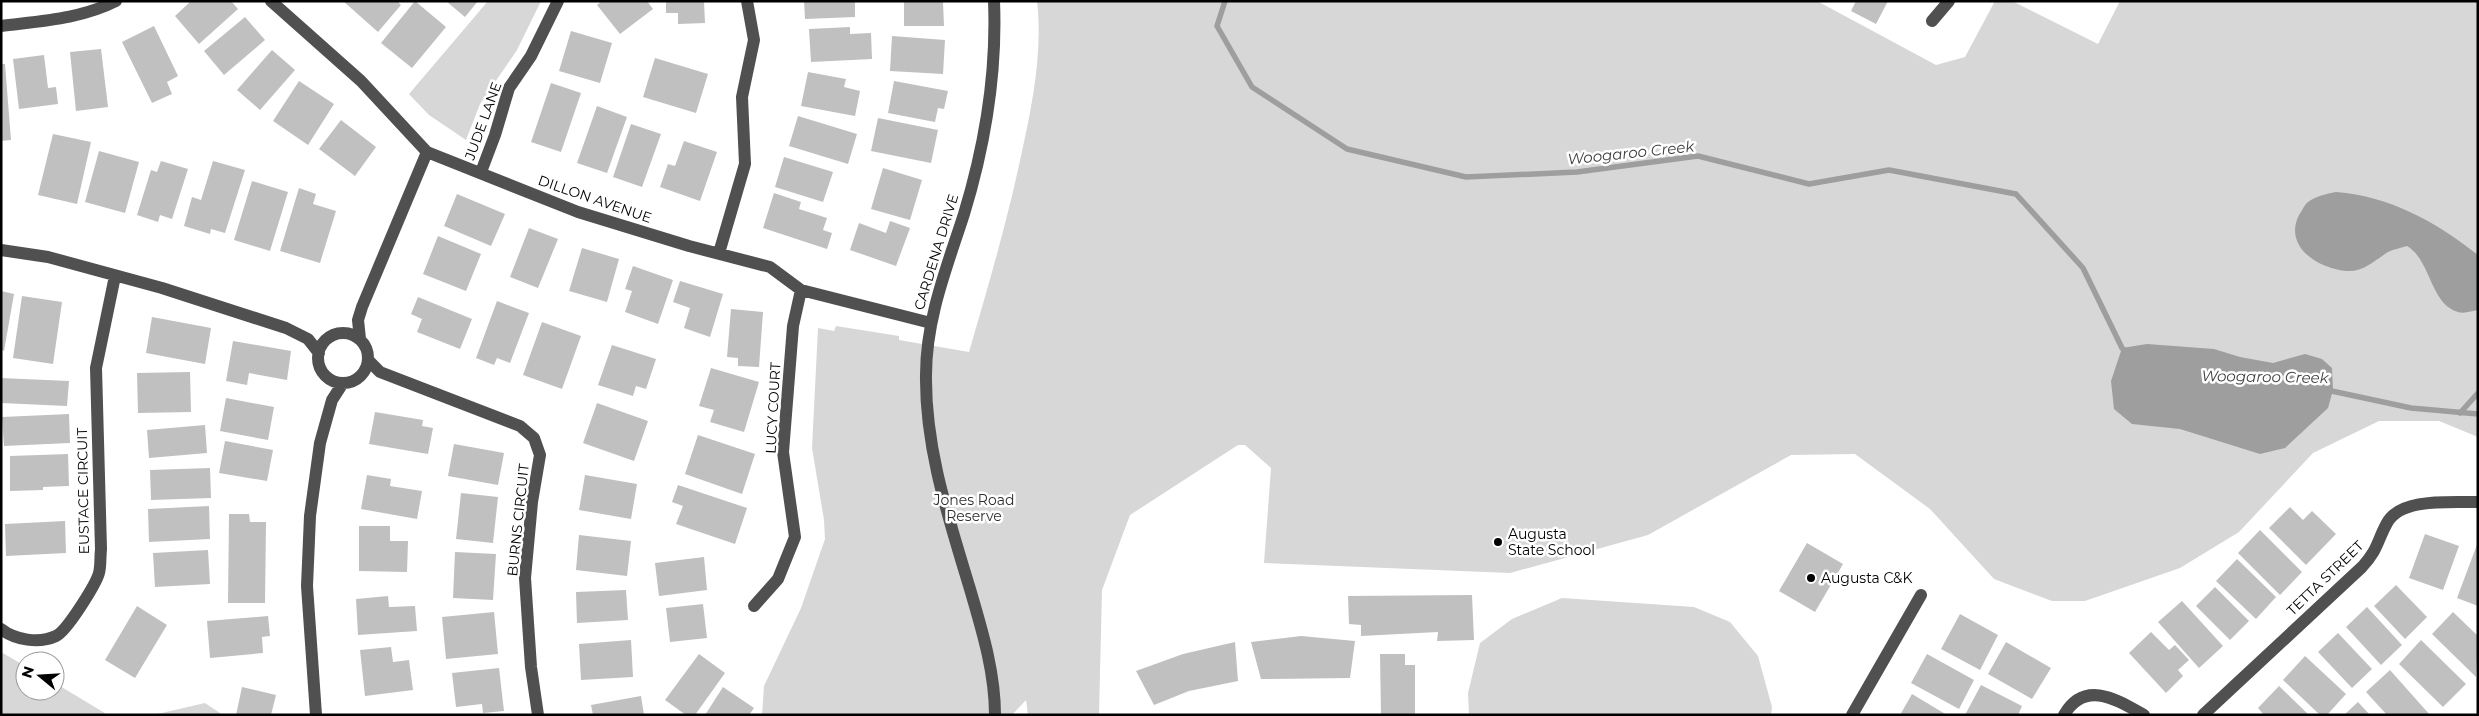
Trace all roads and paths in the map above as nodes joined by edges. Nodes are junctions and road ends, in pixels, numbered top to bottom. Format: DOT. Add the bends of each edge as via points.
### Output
graph roads {
  1 [pos="116,1"];
  2 [pos="271,1"];
  3 [pos="558,1"];
  4 [pos="747,1"];
  5 [pos="994,1"];
  6 [pos="1949,1"];
  7 [pos="1932,21"];
  8 [pos="1,26"];
  9 [pos="427,152"];
  10 [pos="480,172"];
  11 [pos="1,250"];
  12 [pos="719,253"];
  13 [pos="115,276"];
  14 [pos="801,290"];
  15 [pos="358,320"];
  16 [pos="931,323"];
  17 [pos="346,333"];
  18 [pos="308,339"];
  19 [pos="360,339"];
  20 [pos="326,340"];
  21 [pos="319,353"];
  22 [pos="368,360"];
  23 [pos="380,372"];
  24 [pos="363,374"];
  25 [pos="330,379"];
  26 [pos="344,383"];
  27 [pos="332,400"];
  28 [pos="2478,502"];
  29 [pos="1921,594"];
  30 [pos="754,606"];
  31 [pos="1,629"];
  32 [pos="316,715"];
  33 [pos="538,715"];
  34 [pos="995,715"];
  35 [pos="1852,715"];
  36 [pos="2064,715"];
  37 [pos="2144,715"];
  38 [pos="2203,715"];
  1 -- 8 [label="street" via="82,15"];
  2 -- 9 [label="street, DILLON AVENUE" via="361,81"];
  3 -- 10 [label="street, JUDE LANE" via="531,56 509,88"];
  4 -- 12 [label="street" via="754,40 742,97 745,164"];
  5 -- 16 [label="street, CARDENA DRIVE" via="988,113 964,213 940,282"];
  6 -- 7 [label="street"];
  9 -- 10 [label="street, DILLON AVENUE"];
  9 -- 15 [label="street"];
  10 -- 12 [label="street, DILLON AVENUE" via="578,212"];
  11 -- 13 [label="street" via="48,257"];
  12 -- 14 [label="street, DILLON AVENUE" via="770,267"];
  13 -- 18 [label="street" via="286,328"];
  13 -- 31 [label="street, EUSTACE CIRCUIT" via="96,368 99,574 79,610 57,636 37,640 10,636"];
  14 -- 16 [label="street, DILLON AVENUE"];
  14 -- 30 [label="street, LUCY COURT" via="793,326 783,452 795,537 778,579"];
  15 -- 17 [label="street"];
  15 -- 19 [label="street"];
  16 -- 34 [label="street, CARDENA DRIVE" via="926,375 927,418 936,468 985,638"];
  17 -- 19 [label="street"];
  17 -- 20 [label="street"];
  18 -- 20 [label="street"];
  18 -- 21 [label="street"];
  19 -- 22 [label="street"];
  20 -- 21 [label="street"];
  21 -- 25 [label="street" via="320,368"];
  22 -- 23 [label="street"];
  22 -- 24 [label="street"];
  23 -- 24 [label="street"];
  23 -- 33 [label="street, BURNS CIRCUIT" via="520,426 534,438 540,455 525,578"];
  24 -- 26 [label="street"];
  25 -- 26 [label="street"];
  25 -- 27 [label="street"];
  26 -- 27 [label="street"];
  27 -- 32 [label="street" via="320,443 310,516 306,586"];
  28 -- 38 [label="street, TETTA STREET" via="2402,507 2387,522 2374,554"];
  29 -- 35 [label="street"];
  36 -- 37 [label="street" via="2076,701 2088,694 2111,698"];
}
